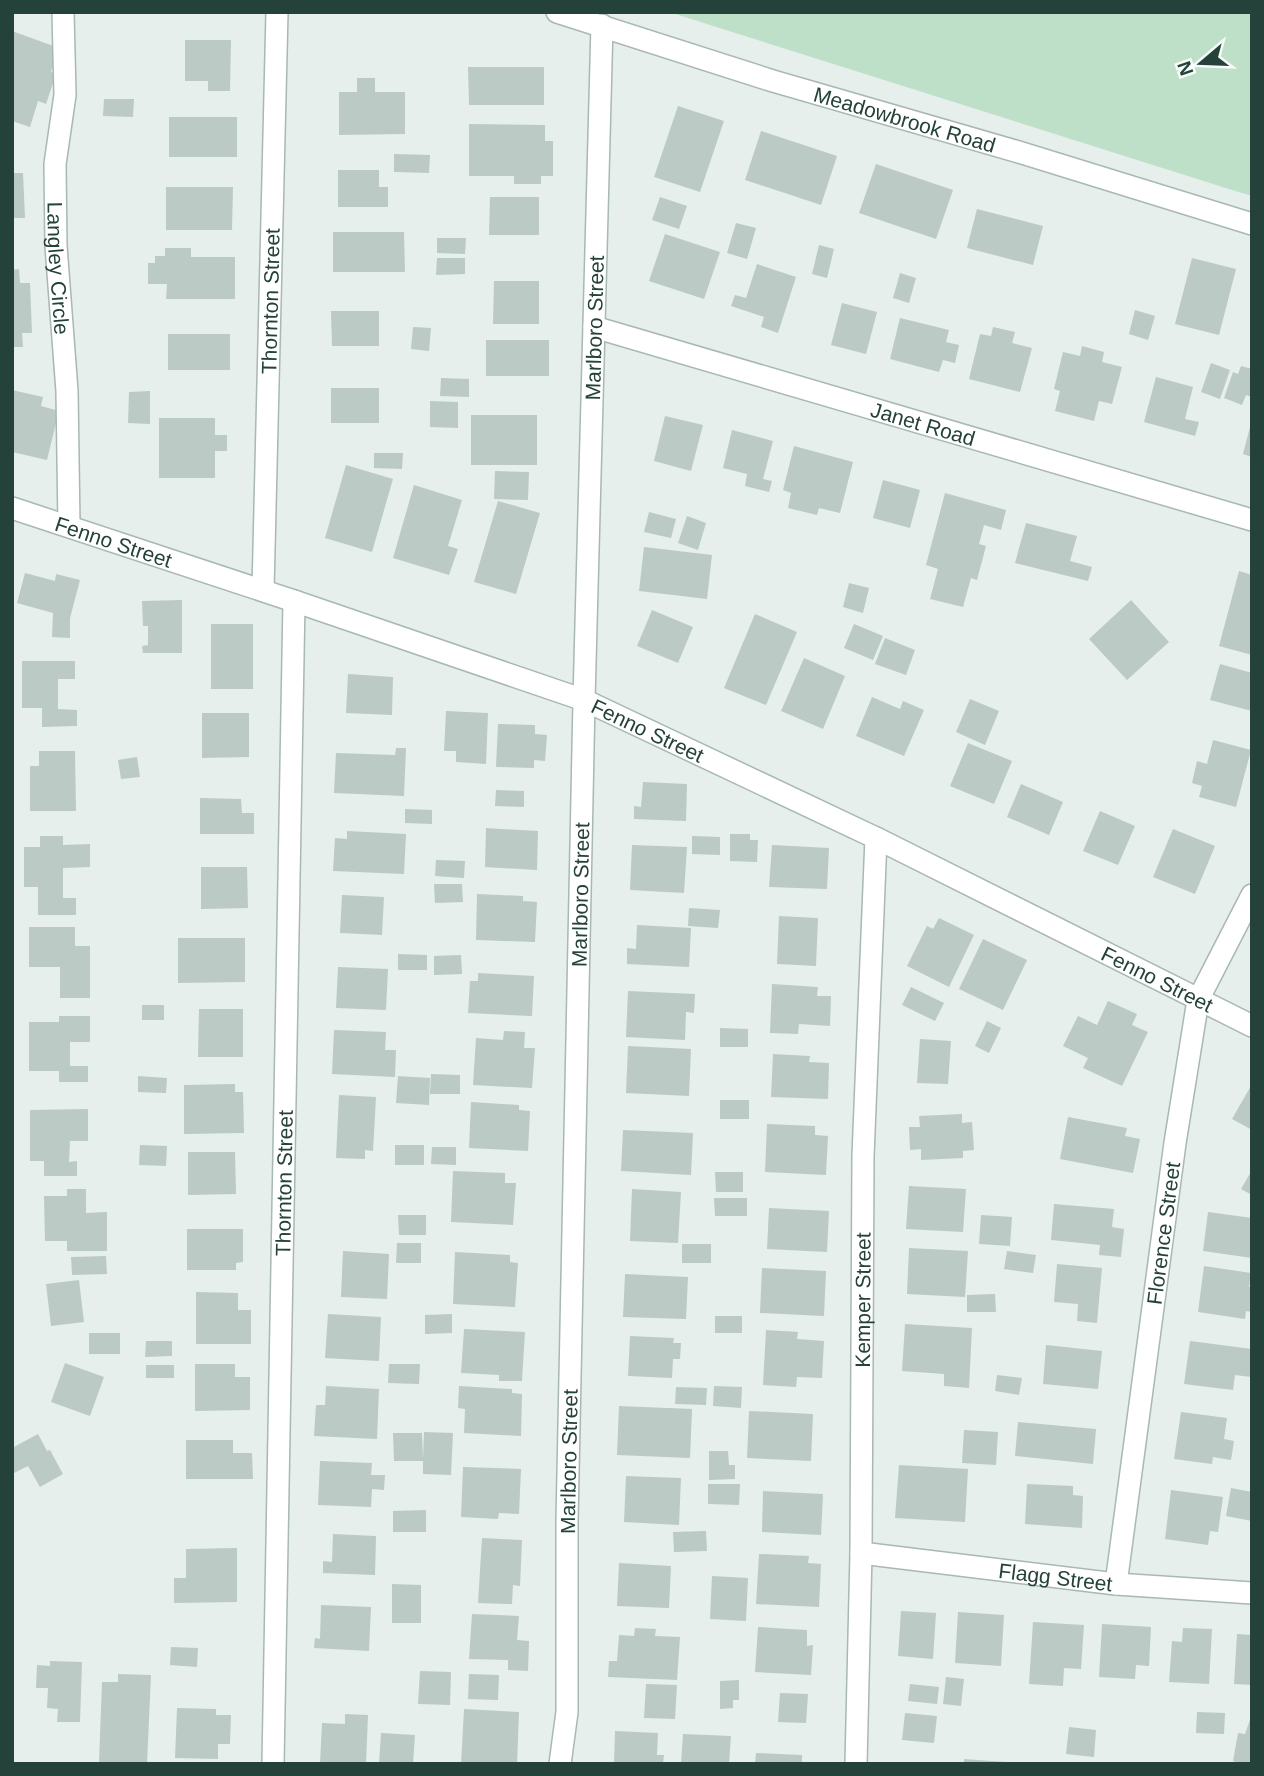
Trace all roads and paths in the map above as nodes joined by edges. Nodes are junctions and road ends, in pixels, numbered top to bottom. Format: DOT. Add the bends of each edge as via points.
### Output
graph roads {
  1 [pos="63,12"];
  2 [pos="277,12"];
  3 [pos="558,12"];
  4 [pos="601,25"];
  5 [pos="1252,224"];
  6 [pos="594,327"];
  7 [pos="12,508"];
  8 [pos="1252,520"];
  9 [pos="69,526"];
  10 [pos="262,590"];
  11 [pos="295,601"];
  12 [pos="584,700"];
  13 [pos="876,838"];
  14 [pos="1252,895"];
  15 [pos="1198,1000"];
  16 [pos="1252,1026"];
  17 [pos="861,1553"];
  18 [pos="1116,1584"];
  19 [pos="1252,1593"];
  20 [pos="273,1764"];
  21 [pos="560,1764"];
  22 [pos="856,1764"];
  1 -- 9 [label="street, Langley Circle" via="65,95 55,164"];
  2 -- 10 [label="street, Thornton Street"];
  3 -- 4 [label="street, Meadowbrook Road"];
  4 -- 5 [label="street, Meadowbrook Road"];
  4 -- 6 [label="street, Marlboro Street"];
  6 -- 8 [label="street, Janet Road"];
  6 -- 12 [label="street, Marlboro Street"];
  7 -- 9 [label="street, Fenno Street"];
  9 -- 10 [label="street, Fenno Street"];
  10 -- 11 [label="street, Fenno Street"];
  11 -- 12 [label="street, Fenno Street"];
  11 -- 20 [label="street, Thornton Street"];
  12 -- 13 [label="street, Fenno Street"];
  12 -- 21 [label="street, Marlboro Street" via="567,1712"];
  13 -- 15 [label="street, Fenno Street"];
  13 -- 17 [label="street, Kemper Street" via="863,1156"];
  14 -- 15 [label="street, Florence Street"];
  15 -- 16 [label="street, Fenno Street"];
  15 -- 18 [label="street, Florence Street"];
  17 -- 18 [label="street, Flagg Street"];
  17 -- 22 [label="street, Kemper Street"];
  18 -- 19 [label="street, Flagg Street"];
}
